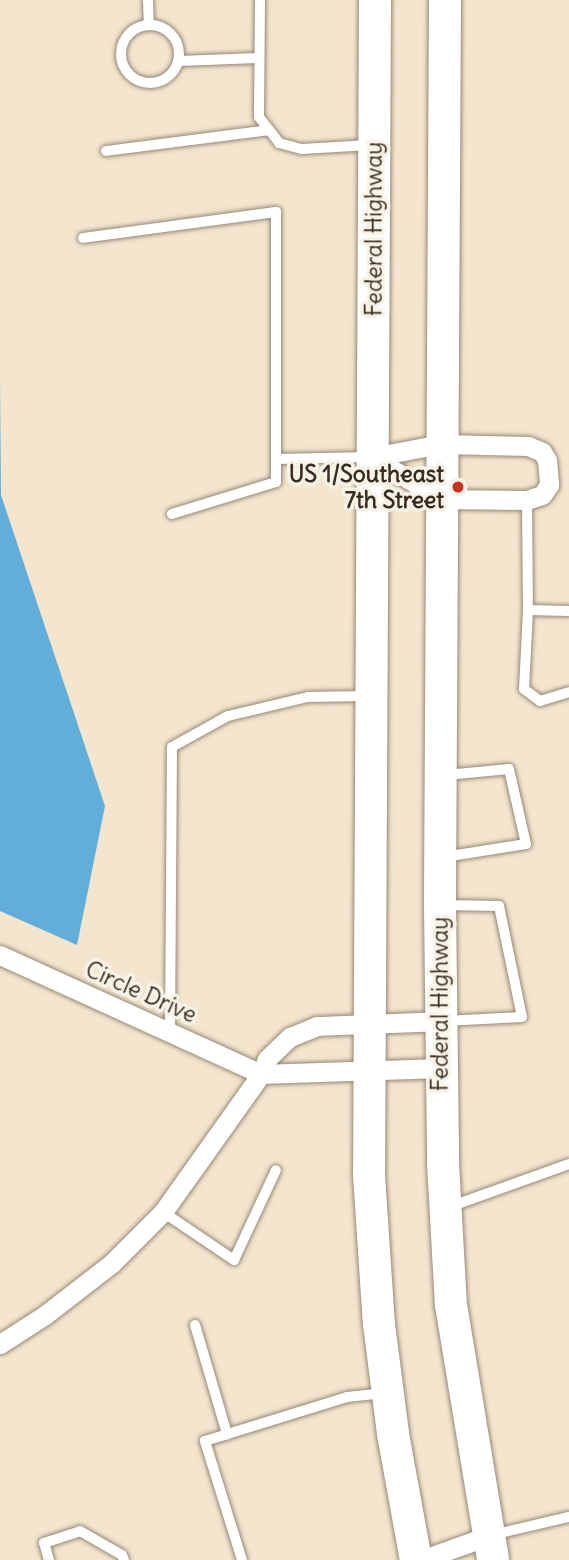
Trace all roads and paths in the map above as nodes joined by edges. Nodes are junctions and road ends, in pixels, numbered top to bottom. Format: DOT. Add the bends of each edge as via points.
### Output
graph roads {
  1 [pos="148,0"];
  2 [pos="260,0"];
  3 [pos="375,0"];
  4 [pos="445,0"];
  5 [pos="149,25"];
  6 [pos="259,58"];
  7 [pos="177,61"];
  8 [pos="268,130"];
  9 [pos="374,145"];
  10 [pos="106,150"];
  11 [pos="83,238"];
  12 [pos="441,444"];
  13 [pos="372,457"];
  14 [pos="276,459"];
  15 [pos="441,499"];
  16 [pos="527,500"];
  17 [pos="172,514"];
  18 [pos="528,610"];
  19 [pos="569,611"];
  20 [pos="569,692"];
  21 [pos="371,696"];
  22 [pos="440,776"];
  23 [pos="440,858"];
  24 [pos="440,905"];
  25 [pos="0,955"];
  26 [pos="440,1021"];
  27 [pos="368,1023"];
  28 [pos="170,1032"];
  29 [pos="440,1068"];
  30 [pos="368,1071"];
  31 [pos="261,1074"];
  32 [pos="569,1164"];
  33 [pos="276,1170"];
  34 [pos="446,1209"];
  35 [pos="163,1212"];
  36 [pos="195,1325"];
  37 [pos="0,1345"];
  38 [pos="388,1392"];
  39 [pos="227,1434"];
  40 [pos="569,1517"];
  41 [pos="490,1548"];
  42 [pos="49,1560"];
  43 [pos="124,1560"];
  44 [pos="242,1560"];
  45 [pos="419,1560"];
  1 -- 5 [label="lane"];
  2 -- 6 [label="lane"];
  3 -- 9 [label="main road, Federal Highway"];
  4 -- 12 [label="main road, Federal Highway"];
  5 -- 7 [label="lane" via="162,27 175,38 180,53"];
  5 -- 7 [label="lane" via="130,32 121,47 121,63 131,77 146,84 163,81 175,70"];
  6 -- 7 [label="lane"];
  6 -- 8 [label="lane" via="259,117"];
  8 -- 9 [label="lane" via="279,143 302,149"];
  8 -- 10 [label="lane"];
  9 -- 13 [label="main road, Federal Highway"];
  11 -- 14 [label="lane" via="276,212"];
  12 -- 13 [label="street"];
  12 -- 15 [label="main road, Federal Highway"];
  12 -- 16 [label="street" via="528,446 542,452 550,471 549,485 542,495"];
  13 -- 14 [label="lane"];
  13 -- 15 [label="street"];
  13 -- 21 [label="main road, Federal Highway"];
  14 -- 17 [label="lane" via="276,482"];
  15 -- 16 [label="street"];
  15 -- 22 [label="main road, Federal Highway"];
  16 -- 18 [label="lane"];
  18 -- 19 [label="lane"];
  18 -- 20 [label="lane" via="524,689 540,701"];
  21 -- 27 [label="main road, Federal Highway"];
  21 -- 28 [label="lane" via="308,696 228,716 172,747"];
  22 -- 23 [label="main road, Federal Highway"];
  22 -- 23 [label="lane" via="509,769 526,844"];
  23 -- 24 [label="main road, Federal Highway"];
  24 -- 26 [label="main road, Federal Highway"];
  24 -- 26 [label="lane" via="499,906 522,1017"];
  25 -- 28 [label="street, Circle Drive"];
  26 -- 27 [label="street"];
  26 -- 29 [label="main road, Federal Highway"];
  27 -- 30 [label="main road, Federal Highway"];
  27 -- 31 [label="street" via="303,1031 277,1047"];
  28 -- 31 [label="street, Circle Drive"];
  29 -- 30 [label="street"];
  29 -- 34 [label="main road, Federal Highway"];
  30 -- 31 [label="street"];
  30 -- 38 [label="main road, Federal Highway" via="369,1175"];
  31 -- 35 [label="street"];
  32 -- 34 [label="lane"];
  33 -- 35 [label="lane" via="234,1260"];
  34 -- 41 [label="main road, Federal Highway" via="451,1305"];
  35 -- 37 [label="street" via="112,1263"];
  36 -- 39 [label="lane"];
  38 -- 39 [label="lane" via="347,1397"];
  38 -- 45 [label="main road, Federal Highway"];
  39 -- 44 [label="lane" via="205,1441"];
  40 -- 41 [label="lane"];
  41 -- 45 [label="street"];
  42 -- 43 [label="lane" via="44,1543 80,1531"];
}
